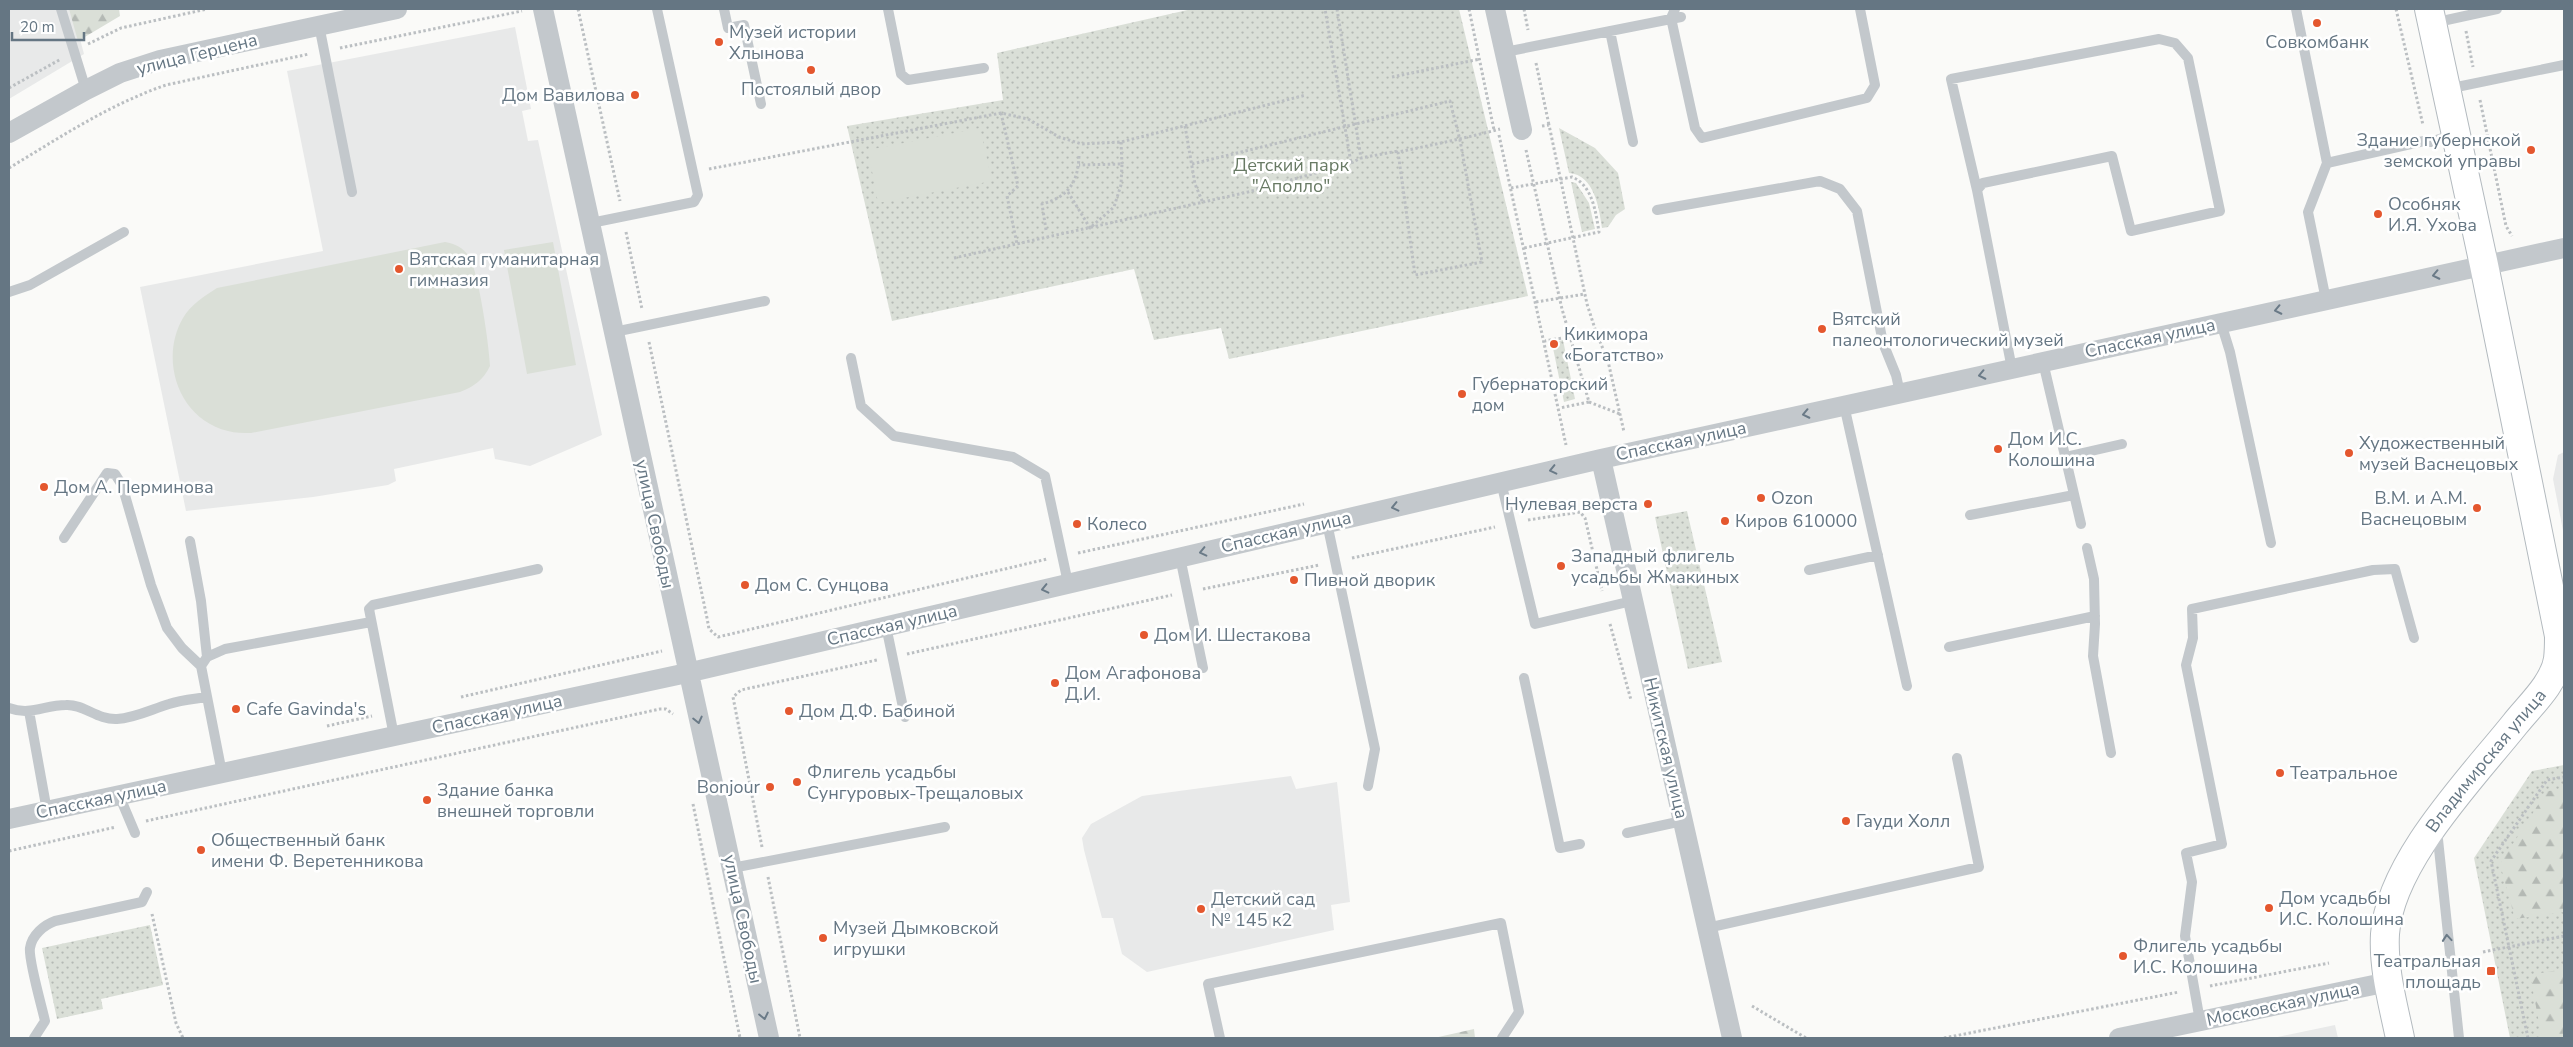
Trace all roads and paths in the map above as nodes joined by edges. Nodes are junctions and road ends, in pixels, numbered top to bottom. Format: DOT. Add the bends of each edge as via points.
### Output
graph roads {
  1 [pos="62,9"];
  2 [pos="207,9"];
  3 [pos="397,9"];
  4 [pos="544,9"];
  5 [pos="657,9"];
  6 [pos="724,9"];
  7 [pos="888,9"];
  8 [pos="1325,9"];
  9 [pos="1337,9"];
  10 [pos="1469,9"];
  11 [pos="1495,9"];
  12 [pos="1524,9"];
  13 [pos="1860,9"];
  14 [pos="2296,9"];
  15 [pos="2396,9"];
  16 [pos="2497,9"];
  17 [pos="1675,15"];
  18 [pos="2430,16"];
  19 [pos="319,25"];
  20 [pos="1610,31"];
  21 [pos="1532,46"];
  22 [pos="74,51"];
  23 [pos="1505,52"];
  24 [pos="1480,59"];
  25 [pos="2564,65"];
  26 [pos="984,68"];
  27 [pos="1392,77"];
  28 [pos="9,88"];
  29 [pos="86,90"];
  30 [pos="2446,90"];
  31 [pos="145,92"];
  32 [pos="1306,95"];
  33 [pos="761,104"];
  34 [pos="1000,113"];
  35 [pos="1356,124"];
  36 [pos="1549,125"];
  37 [pos="1185,126"];
  38 [pos="1345,126"];
  39 [pos="1521,127"];
  40 [pos="1494,130"];
  41 [pos="1550,131"];
  42 [pos="9,133"];
  43 [pos="1498,135"];
  44 [pos="2443,138"];
  45 [pos="1460,140"];
  46 [pos="1121,142"];
  47 [pos="1633,142"];
  48 [pos="1079,156"];
  49 [pos="1361,158"];
  50 [pos="1351,163"];
  51 [pos="2327,163"];
  52 [pos="1122,164"];
  53 [pos="1192,164"];
  54 [pos="1078,165"];
  55 [pos="1529,166"];
  56 [pos="2494,166"];
  57 [pos="9,168"];
  58 [pos="694,172"];
  59 [pos="1561,179"];
  60 [pos="1533,184"];
  61 [pos="1510,188"];
  62 [pos="1977,190"];
  63 [pos="352,192"];
  64 [pos="1068,192"];
  65 [pos="1203,203"];
  66 [pos="1657,210"];
  67 [pos="591,223"];
  68 [pos="1090,228"];
  69 [pos="1046,230"];
  70 [pos="124,232"];
  71 [pos="2516,237"];
  72 [pos="1573,238"];
  73 [pos="1017,244"];
  74 [pos="1546,244"];
  75 [pos="1524,248"];
  76 [pos="2564,248"];
  77 [pos="954,258"];
  78 [pos="2484,265"];
  79 [pos="9,292"];
  80 [pos="1585,294"];
  81 [pos="1559,298"];
  82 [pos="2326,300"];
  83 [pos="765,301"];
  84 [pos="1536,302"];
  85 [pos="2221,323"];
  86 [pos="614,332"];
  87 [pos="1596,332"];
  88 [pos="1570,338"];
  89 [pos="1545,341"];
  90 [pos="851,358"];
  91 [pos="2043,362"];
  92 [pos="2012,368"];
  93 [pos="1900,393"];
  94 [pos="1589,402"];
  95 [pos="1844,405"];
  96 [pos="1560,408"];
  97 [pos="1620,414"];
  98 [pos="1634,432"];
  99 [pos="1624,434"];
  100 [pos="1615,436"];
  101 [pos="1576,444"];
  102 [pos="2122,444"];
  103 [pos="1566,447"];
  104 [pos="1557,449"];
  105 [pos="2065,457"];
  106 [pos="1601,458"];
  107 [pos="1501,482"];
  108 [pos="2074,495"];
  109 [pos="1305,503"];
  110 [pos="1970,515"];
  111 [pos="1327,523"];
  112 [pos="1512,523"];
  113 [pos="2081,524"];
  114 [pos="64,538"];
  115 [pos="1590,539"];
  116 [pos="190,541"];
  117 [pos="2271,543"];
  118 [pos="2087,548"];
  119 [pos="1878,555"];
  120 [pos="1062,556"];
  121 [pos="1180,557"];
  122 [pos="1336,562"];
  123 [pos="538,569"];
  124 [pos="1809,570"];
  125 [pos="1068,583"];
  126 [pos="1187,592"];
  127 [pos="1632,601"];
  128 [pos="2095,616"];
  129 [pos="707,618"];
  130 [pos="371,622"];
  131 [pos="886,626"];
  132 [pos="2414,638"];
  133 [pos="1949,647"];
  134 [pos="661,652"];
  135 [pos="207,657"];
  136 [pos="893,657"];
  137 [pos="201,666"];
  138 [pos="1203,668"];
  139 [pos="687,673"];
  140 [pos="1524,678"];
  141 [pos="1907,686"];
  142 [pos="207,697"];
  143 [pos="455,698"];
  144 [pos="9,708"];
  145 [pos="29,711"];
  146 [pos="905,716"];
  147 [pos="674,717"];
  148 [pos="394,736"];
  149 [pos="2111,753"];
  150 [pos="1956,758"];
  151 [pos="222,773"];
  152 [pos="2564,777"];
  153 [pos="1368,786"];
  154 [pos="120,795"];
  155 [pos="692,800"];
  156 [pos="47,811"];
  157 [pos="9,819"];
  158 [pos="1682,821"];
  159 [pos="2436,822"];
  160 [pos="945,827"];
  161 [pos="133,829"];
  162 [pos="1627,833"];
  163 [pos="1580,844"];
  164 [pos="9,852"];
  165 [pos="765,862"];
  166 [pos="732,868"];
  167 [pos="146,894"];
  168 [pos="1707,928"];
  169 [pos="2564,936"];
  170 [pos="2509,947"];
  171 [pos="2483,952"];
  172 [pos="2329,963"];
  173 [pos="2388,982"];
  174 [pos="2194,990"];
  175 [pos="1752,1006"];
  176 [pos="2200,1021"];
  177 [pos="34,1038"];
  178 [pos="183,1038"];
  179 [pos="740,1038"];
  180 [pos="769,1038"];
  181 [pos="800,1038"];
  182 [pos="1220,1038"];
  183 [pos="1502,1038"];
  184 [pos="1732,1038"];
  185 [pos="1806,1038"];
  186 [pos="1944,1038"];
  187 [pos="2118,1038"];
  188 [pos="2400,1038"];
  189 [pos="2458,1038"];
  190 [pos="2528,1038"];
  1 -- 22 [label="lane"];
  2 -- 22 [label="path" via="121,28"];
  3 -- 19 [label="street, улица Герцена"];
  4 -- 67 [label="street, улица Свободы"];
  5 -- 58 [label="lane"];
  6 -- 33 [label="lane" via="728,28 744,25"];
  7 -- 26 [label="lane" via="901,74 908,80"];
  8 -- 38 [label="path"];
  9 -- 35 [label="path"];
  10 -- 24 [label="path"];
  11 -- 23 [label="street"];
  12 -- 21 [label="path"];
  13 -- 17 [label="lane" via="1874,85 1867,98 1702,138 1695,128"];
  14 -- 51 [label="lane"];
  15 -- 44 [label="path" via="2420,119"];
  16 -- 18 [label="lane"];
  17 -- 20 [label="lane"];
  18 -- 30 [label="main road, Владимирская улица"];
  19 -- 29 [label="street, улица Герцена" via="160,60 120,73"];
  19 -- 63 [label="lane"];
  20 -- 21 [label="lane"];
  20 -- 47 [label="lane"];
  21 -- 23 [label="lane"];
  21 -- 36 [label="path"];
  22 -- 28 [label="path"];
  22 -- 29 [label="lane"];
  23 -- 39 [label="street"];
  24 -- 27 [label="path"];
  24 -- 40 [label="path"];
  25 -- 30 [label="lane"];
  29 -- 42 [label="street, улица Герцена"];
  30 -- 44 [label="main road, Владимирская улица"];
  31 -- 57 [label="path" via="86,122"];
  32 -- 37 [label="path"];
  34 -- 46 [label="path" via="1028,119 1059,137 1082,144"];
  34 -- 58 [label="path"];
  34 -- 73 [label="path" via="1018,186 1007,196"];
  35 -- 38 [label="path"];
  35 -- 45 [label="path" via="1450,101"];
  35 -- 49 [label="path"];
  37 -- 46 [label="path"];
  37 -- 53 [label="path"];
  38 -- 50 [label="path"];
  38 -- 53 [label="path"];
  39 -- 40 [label="path"];
  40 -- 45 [label="path"];
  41 -- 59 [label="path"];
  43 -- 61 [label="path"];
  44 -- 51 [label="lane"];
  44 -- 78 [label="main road, Владимирская улица"];
  45 -- 45 [label="path" via="1398,152 1415,275 1482,262"];
  45 -- 49 [label="path"];
  46 -- 52 [label="path"];
  48 -- 54 [label="path"];
  49 -- 50 [label="path"];
  50 -- 65 [label="path"];
  51 -- 82 [label="lane" via="2308,212"];
  52 -- 54 [label="path"];
  52 -- 68 [label="path" via="1121,185 1114,207"];
  53 -- 65 [label="path"];
  54 -- 64 [label="path"];
  55 -- 60 [label="path"];
  56 -- 71 [label="path" via="2506,226 2510,235"];
  58 -- 67 [label="lane" via="698,195 694,202"];
  59 -- 60 [label="path"];
  59 -- 72 [label="path"];
  59 -- 72 [label="path" via="1572,177 1582,184 1592,200 1600,232"];
  60 -- 61 [label="path"];
  60 -- 74 [label="path"];
  61 -- 75 [label="path"];
  62 -- 62 [label="lane" via="1983,183 2112,156 2131,231 2220,211 2188,58 2175,43 2159,39 1951,79"];
  62 -- 92 [label="lane"];
  64 -- 68 [label="path"];
  64 -- 69 [label="path" via="1042,204"];
  65 -- 68 [label="path"];
  66 -- 93 [label="lane" via="1820,181 1840,189 1857,211 1883,343"];
  67 -- 86 [label="street, улица Свободы"];
  68 -- 73 [label="path"];
  70 -- 79 [label="lane" via="30,285"];
  72 -- 74 [label="path"];
  72 -- 80 [label="path"];
  73 -- 77 [label="path"];
  74 -- 75 [label="path"];
  74 -- 81 [label="path"];
  75 -- 84 [label="path"];
  76 -- 78 [label="street, Спасская улица"];
  78 -- 82 [label="street, Спасская улица, one-way"];
  78 -- 159 [label="main road, Владимирская улица" via="2559,636 2558,659 2546,686"];
  80 -- 81 [label="path"];
  80 -- 87 [label="path"];
  81 -- 84 [label="path"];
  81 -- 88 [label="path"];
  82 -- 85 [label="street, Спасская улица, one-way"];
  83 -- 86 [label="lane"];
  84 -- 89 [label="path"];
  85 -- 91 [label="street, Спасская улица"];
  85 -- 117 [label="lane"];
  86 -- 139 [label="street, улица Свободы"];
  87 -- 88 [label="path"];
  87 -- 97 [label="path" via="1608,361"];
  88 -- 89 [label="path"];
  88 -- 94 [label="path"];
  89 -- 96 [label="path"];
  90 -- 120 [label="lane" via="861,406 894,436 1013,457 1045,476"];
  91 -- 92 [label="street, Спасская улица"];
  91 -- 105 [label="lane"];
  92 -- 93 [label="street, Спасская улица, one-way"];
  93 -- 95 [label="street, Спасская улица"];
  94 -- 96 [label="path"];
  94 -- 97 [label="path"];
  95 -- 106 [label="street, Спасская улица, one-way"];
  95 -- 119 [label="lane"];
  96 -- 103 [label="path"];
  97 -- 99 [label="path"];
  98 -- 99 [label="path"];
  99 -- 100 [label="path"];
  101 -- 103 [label="path"];
  102 -- 105 [label="lane"];
  103 -- 104 [label="path"];
  105 -- 108 [label="lane"];
  106 -- 107 [label="street, Спасская улица, one-way"];
  106 -- 127 [label="street, Никитская улица"];
  107 -- 111 [label="street, Спасская улица, one-way"];
  107 -- 112 [label="lane"];
  108 -- 110 [label="lane"];
  108 -- 113 [label="lane"];
  109 -- 120 [label="path"];
  111 -- 121 [label="street, Спасская улица, one-way"];
  111 -- 122 [label="lane"];
  112 -- 115 [label="path" via="1576,510 1585,518"];
  112 -- 122 [label="path"];
  112 -- 127 [label="lane" via="1535,624"];
  114 -- 137 [label="lane" via="107,474 115,474 122,485 167,628"];
  116 -- 135 [label="lane"];
  118 -- 128 [label="lane" via="2094,579"];
  119 -- 124 [label="lane"];
  119 -- 141 [label="lane"];
  120 -- 125 [label="lane"];
  120 -- 129 [label="path" via="718,637 709,629"];
  121 -- 125 [label="street, Спасская улица"];
  121 -- 126 [label="lane"];
  122 -- 126 [label="path"];
  122 -- 153 [label="lane" via="1375,749"];
  123 -- 130 [label="lane" via="373,605 369,609"];
  125 -- 131 [label="street, Спасская улица, one-way"];
  126 -- 136 [label="path"];
  126 -- 138 [label="lane"];
  127 -- 158 [label="street, Никитская улица"];
  128 -- 133 [label="lane"];
  128 -- 149 [label="lane" via="2093,656"];
  130 -- 135 [label="lane" via="225,649"];
  130 -- 148 [label="lane"];
  131 -- 136 [label="lane"];
  131 -- 139 [label="street, Спасская улица"];
  132 -- 174 [label="lane" via="2395,569 2373,570 2192,609 2193,638 2186,665 2222,844 2186,853 2192,882 2185,936"];
  134 -- 143 [label="path"];
  135 -- 137 [label="lane"];
  136 -- 146 [label="lane"];
  136 -- 165 [label="path" via="741,690 734,697"];
  137 -- 142 [label="lane"];
  139 -- 148 [label="street, Спасская улица"];
  139 -- 166 [label="street, улица Свободы, one-way"];
  140 -- 163 [label="lane" via="1560,848"];
  142 -- 145 [label="lane" via="171,703 116,719 98,717 71,705"];
  142 -- 151 [label="lane"];
  144 -- 145 [label="lane"];
  145 -- 156 [label="lane"];
  147 -- 161 [label="path" via="672,712 660,709"];
  148 -- 151 [label="street, Спасская улица"];
  150 -- 168 [label="lane" via="1979,867"];
  151 -- 154 [label="street, Спасская улица"];
  152 -- 170 [label="path" via="2547,780 2491,861"];
  154 -- 156 [label="street, Спасская улица"];
  154 -- 161 [label="lane"];
  155 -- 179 [label="path"];
  156 -- 157 [label="street, Спасская улица"];
  158 -- 162 [label="lane"];
  158 -- 168 [label="street, Никитская улица"];
  159 -- 173 [label="main road, Владимирская улица" via="2412,859 2391,903 2385,933"];
  189 -- 159 [label="lane, one-way"];
  160 -- 165 [label="lane"];
  161 -- 164 [label="path"];
  165 -- 166 [label="lane"];
  165 -- 181 [label="path"];
  166 -- 180 [label="street, улица Свободы, one-way"];
  167 -- 177 [label="lane" via="142,902 55,921 38,932 30,949 45,1021"];
  167 -- 178 [label="path" via="176,1024"];
  168 -- 184 [label="street, Никитская улица"];
  169 -- 170 [label="path"];
  170 -- 171 [label="path"];
  170 -- 190 [label="path"];
  172 -- 174 [label="path"];
  173 -- 176 [label="street, Московская улица"];
  173 -- 188 [label="main road, Владимирская улица"];
  174 -- 176 [label="lane"];
  174 -- 186 [label="path"];
  175 -- 185 [label="path"];
  176 -- 187 [label="street, Московская улица"];
  182 -- 183 [label="lane" via="1208,984 1501,924 1519,1012"];
}
